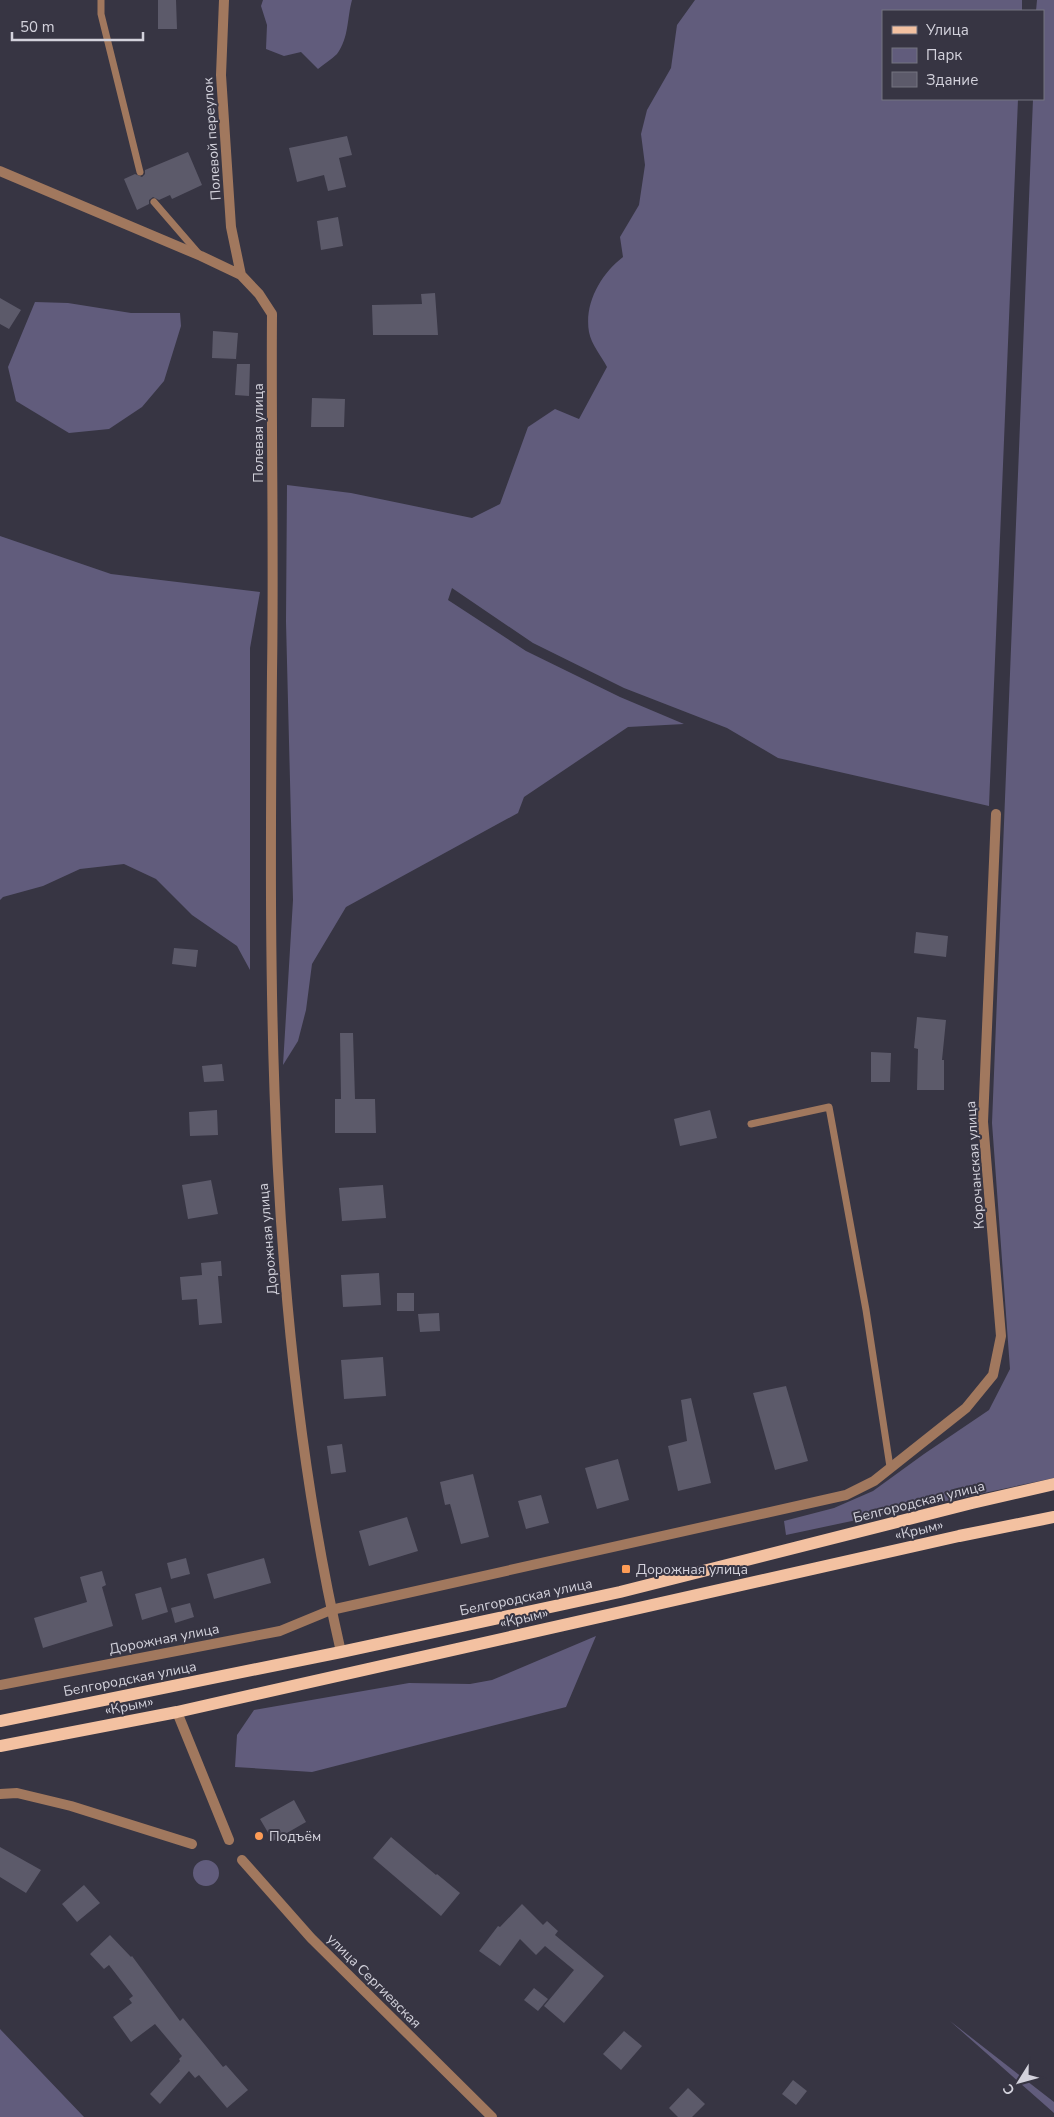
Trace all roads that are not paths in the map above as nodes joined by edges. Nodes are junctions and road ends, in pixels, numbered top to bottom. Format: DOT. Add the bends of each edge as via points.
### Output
graph roads {
  1 [pos="101,0"];
  2 [pos="224,0"];
  3 [pos="0,171"];
  4 [pos="140,172"];
  5 [pos="154,202"];
  6 [pos="201,256"];
  7 [pos="241,275"];
  8 [pos="996,814"];
  9 [pos="270,864"];
  10 [pos="751,1124"];
  11 [pos="890,1467"];
  12 [pos="1054,1484"];
  13 [pos="1054,1516"];
  14 [pos="331,1610"];
  15 [pos="341,1652"];
  16 [pos="0,1685"];
  17 [pos="177,1712"];
  18 [pos="0,1721"];
  19 [pos="0,1746"];
  20 [pos="0,1794"];
  21 [pos="229,1840"];
  22 [pos="192,1844"];
  23 [pos="242,1860"];
  24 [pos="492,2117"];
  1 -- 4 [label="lane" via="101,14"];
  2 -- 7 [label="street, Полевой переулок" via="221,75 231,228"];
  3 -- 6 [label="street, Полевая улица"];
  5 -- 6 [label="lane"];
  6 -- 7 [label="street, Полевая улица"];
  7 -- 9 [label="street, Полевая улица" via="272,314"];
  8 -- 11 [label="street, Корочанская улица" via="983,1122 1001,1336 993,1375 966,1408"];
  9 -- 14 [label="street, Дорожная улица" via="272,1068 278,1195 293,1372"];
  10 -- 11 [label="lane" via="829,1107 866,1310"];
  11 -- 14 [label="street, Дорожная улица" via="874,1481 846,1495"];
  12 -- 15 [label="main road, Белгородская улица" via="620,1592"];
  13 -- 17 [label="main road, «Крым»"];
  14 -- 15 [label="street, Дорожная улица"];
  14 -- 16 [label="street, Дорожная улица" via="280,1631"];
  15 -- 18 [label="main road, Белгородская улица"];
  17 -- 19 [label="main road, «Крым»"];
  17 -- 21 [label="street"];
  20 -- 22 [label="street" via="17,1793 72,1806"];
  23 -- 24 [label="street, улица Сергиевская" via="311,1938"];
}
